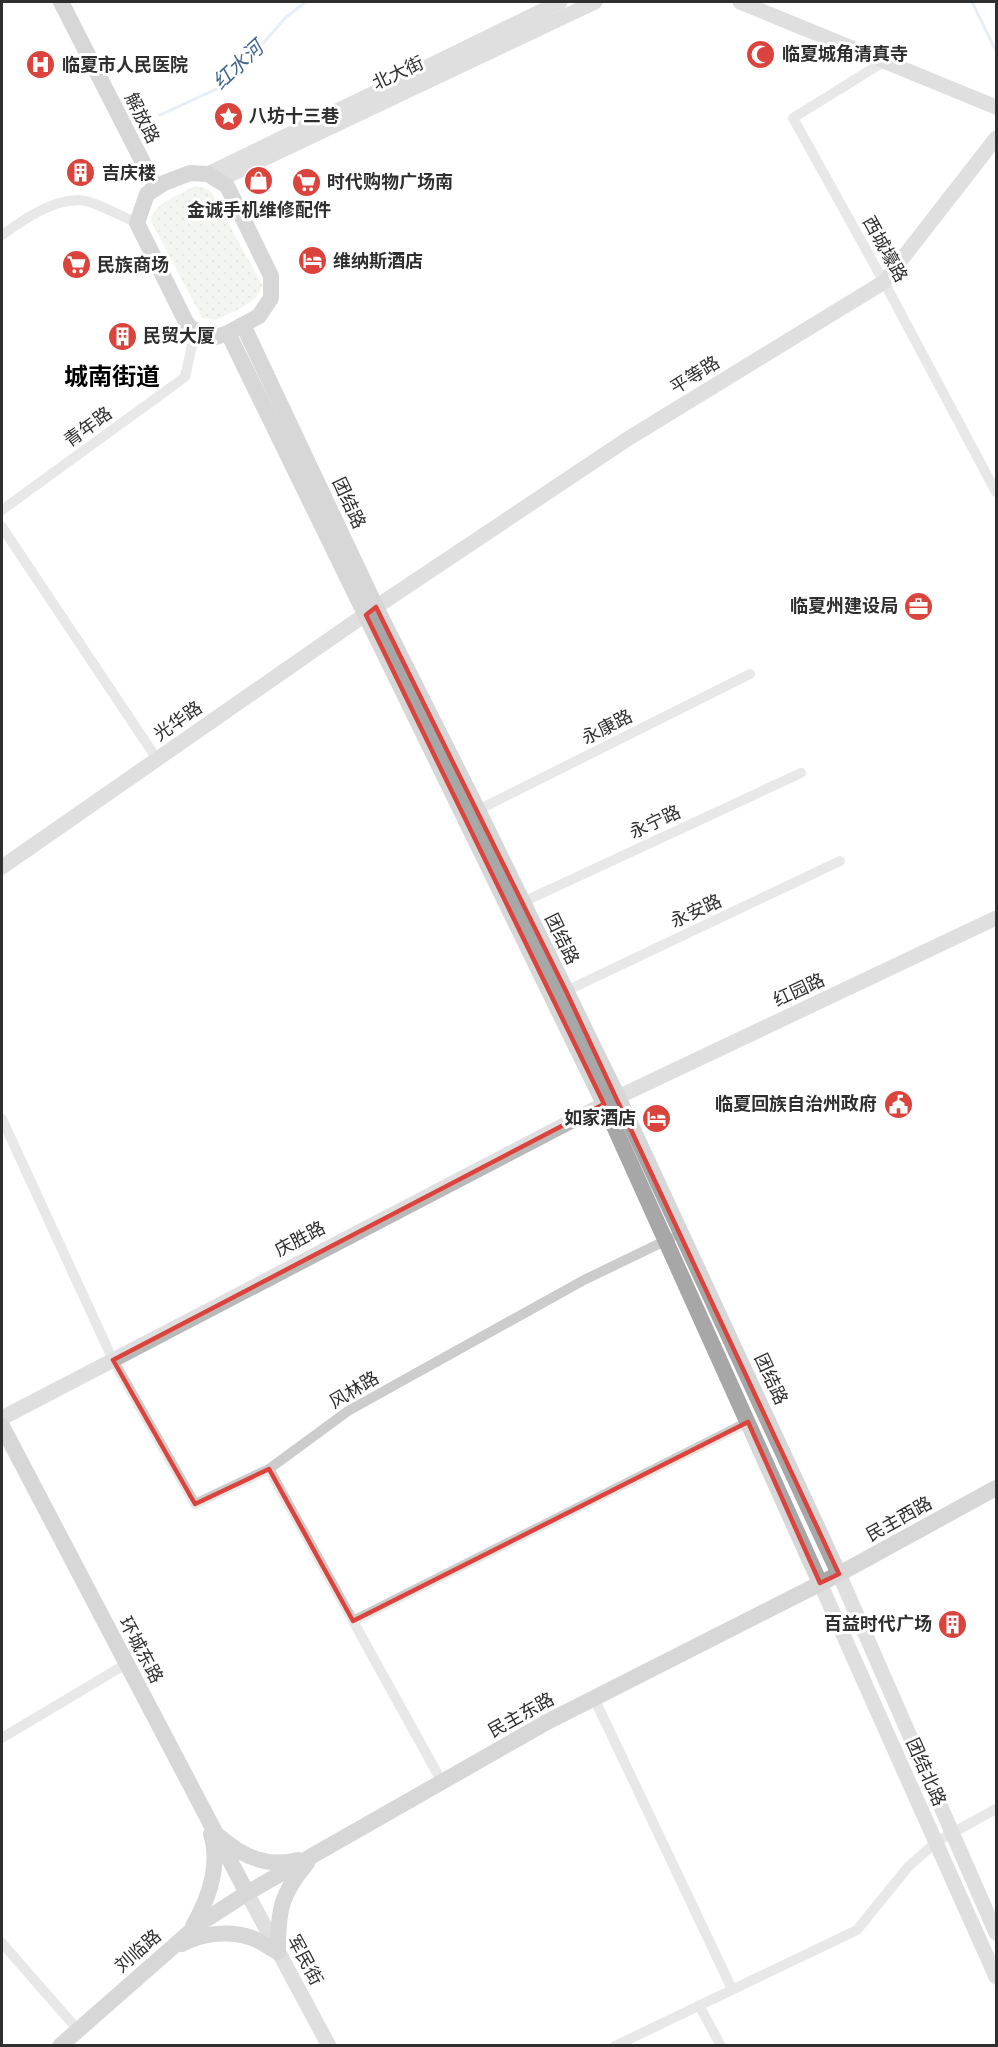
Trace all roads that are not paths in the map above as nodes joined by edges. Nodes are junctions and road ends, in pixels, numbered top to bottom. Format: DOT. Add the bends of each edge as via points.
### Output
graph roads {
  1 [pos="61,2"];
  2 [pos="72,2"];
  3 [pos="560,2"];
  4 [pos="595,2"];
  5 [pos="740,2"];
  6 [pos="885,61"];
  7 [pos="996,107"];
  8 [pos="996,138"];
  9 [pos="213,177"];
  10 [pos="160,186"];
  11 [pos="137,223"];
  12 [pos="2,235"];
  13 [pos="884,282"];
  14 [pos="235,329"];
  15 [pos="195,332"];
  16 [pos="996,492"];
  17 [pos="2,510"];
  18 [pos="2,526"];
  19 [pos="371,611"];
  20 [pos="750,674"];
  21 [pos="158,759"];
  22 [pos="801,773"];
  23 [pos="478,810"];
  24 [pos="840,861"];
  25 [pos="2,867"];
  26 [pos="523,902"];
  27 [pos="996,918"];
  28 [pos="566,991"];
  29 [pos="611,1100"];
  30 [pos="2,1119"];
  31 [pos="682,1233"];
  32 [pos="665,1241"];
  33 [pos="112,1360"];
  34 [pos="2,1418"];
  35 [pos="748,1422"];
  36 [pos="2,1426"];
  37 [pos="269,1469"];
  38 [pos="996,1488"];
  39 [pos="839,1574"];
  40 [pos="820,1583"];
  41 [pos="353,1621"];
  42 [pos="126,1664"];
  43 [pos="594,1698"];
  44 [pos="2,1738"];
  45 [pos="442,1782"];
  46 [pos="996,1809"];
  47 [pos="203,1810"];
  48 [pos="953,1833"];
  49 [pos="936,1842"];
  50 [pos="313,1855"];
  51 [pos="247,1893"];
  52 [pos="996,1933"];
  53 [pos="2,1943"];
  54 [pos="278,1952"];
  55 [pos="166,1953"];
  56 [pos="996,1977"];
  57 [pos="732,1989"];
  58 [pos="699,2006"];
  59 [pos="78,2030"];
  60 [pos="60,2046"];
  61 [pos="328,2046"];
  62 [pos="615,2046"];
  63 [pos="721,2046"];
  1 -- 10 [label="main road, 解放路"];
  2 -- 10 [label="main road, 解放路"];
  3 -- 9 [label="main road, 北大街"];
  4 -- 9 [label="main road, 北大街"];
  5 -- 6 [label="main road"];
  6 -- 7 [label="main road"];
  6 -- 13 [label="street, 西城壕路" via="793,118"];
  8 -- 13 [label="main road, 平等路"];
  9 -- 10 [label="main road" via="190,173"];
  9 -- 14 [label="main road" via="227,186 271,276 271,298 259,316"];
  10 -- 11 [label="main road" via="147,194"];
  11 -- 12 [label="street" via="80,200 59,203 26,218"];
  11 -- 15 [label="main road" via="186,322"];
  13 -- 16 [label="street, 西城壕路"];
  13 -- 19 [label="main road, 平等路" via="629,438"];
  14 -- 15 [label="main road" via="216,337"];
  14 -- 19 [label="main road, 团结路"];
  15 -- 17 [label="street, 青年路" via="185,377"];
  18 -- 21 [label="street"];
  19 -- 21 [label="main road, 光华路"];
  19 -- 23 [label="main road, 团结路"];
  19 -- 29 [label="main road, 团结路"];
  20 -- 23 [label="street, 永康路"];
  21 -- 25 [label="main road, 光华路"];
  22 -- 26 [label="street, 永宁路"];
  23 -- 26 [label="main road, 团结路"];
  24 -- 28 [label="street, 永安路"];
  26 -- 28 [label="main road, 团结路"];
  27 -- 29 [label="main road, 红园路"];
  28 -- 29 [label="main road, 团结路"];
  29 -- 31 [label="main road, 团结路"];
  29 -- 32 [label="main road, 团结路"];
  29 -- 33 [label="main road, 庆胜路"];
  30 -- 33 [label="street"];
  31 -- 32 [label="street, 风林路"];
  31 -- 39 [label="main road, 团结路"];
  32 -- 35 [label="main road, 团结路"];
  32 -- 37 [label="street, 风林路" via="584,1280 348,1411"];
  33 -- 34 [label="main road, 庆胜路"];
  33 -- 37 [label="street, 风林路" via="195,1504"];
  35 -- 40 [label="main road, 团结路"];
  35 -- 41 [label="street"];
  36 -- 42 [label="main road, 环城东路"];
  37 -- 41 [label="street"];
  38 -- 39 [label="main road, 民主西路"];
  39 -- 40 [label="main road, 民主西路"];
  39 -- 48 [label="main road, 团结北路"];
  40 -- 43 [label="main road, 民主东路"];
  40 -- 49 [label="main road, 团结北路"];
  41 -- 45 [label="street"];
  42 -- 44 [label="street"];
  42 -- 47 [label="main road, 环城东路"];
  43 -- 45 [label="main road, 民主东路"];
  43 -- 57 [label="street"];
  45 -- 50 [label="main road, 民主东路"];
  46 -- 48 [label="street"];
  47 -- 50 [label="main road" via="216,1833 236,1851 252,1858 287,1863"];
  47 -- 51 [label="main road, 环城东路"];
  47 -- 55 [label="main road" via="213,1840 214,1872 206,1903 189,1931"];
  48 -- 49 [label="street"];
  48 -- 52 [label="main road, 团结北路"];
  49 -- 56 [label="main road, 团结北路"];
  49 -- 57 [label="street" via="908,1867 857,1930"];
  50 -- 51 [label="main road, 民主东路"];
  50 -- 54 [label="main road" via="290,1883 278,1916"];
  51 -- 54 [label="main road, 军民街"];
  51 -- 55 [label="main road, 刘临路" via="199,1924"];
  53 -- 59 [label="street"];
  54 -- 55 [label="main road" via="252,1938 222,1933 192,1938"];
  54 -- 61 [label="main road, 军民街"];
  55 -- 59 [label="main road, 刘临路"];
  57 -- 58 [label="street"];
  58 -- 62 [label="street"];
  58 -- 63 [label="street"];
  59 -- 60 [label="main road, 刘临路"];
}
